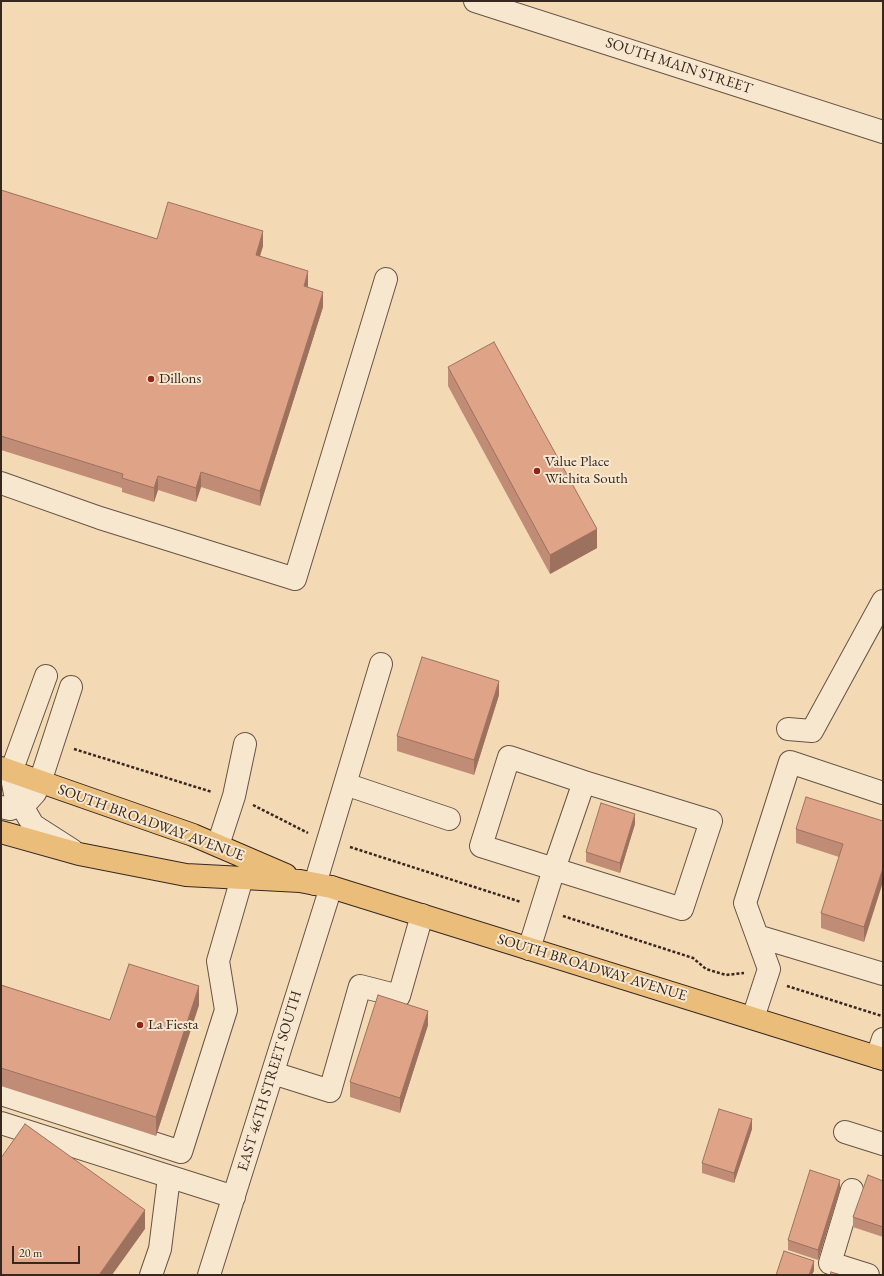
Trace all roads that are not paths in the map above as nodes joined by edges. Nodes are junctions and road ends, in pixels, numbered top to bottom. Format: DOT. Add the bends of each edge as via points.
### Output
graph roads {
  1 [pos="476,1"];
  2 [pos="883,132"];
  3 [pos="386,279"];
  4 [pos="1,483"];
  5 [pos="883,601"];
  6 [pos="380,664"];
  7 [pos="46,676"];
  8 [pos="71,687"];
  9 [pos="788,729"];
  10 [pos="245,744"];
  11 [pos="6,770"];
  12 [pos="40,782"];
  13 [pos="584,782"];
  14 [pos="345,784"];
  15 [pos="883,793"];
  16 [pos="11,806"];
  17 [pos="449,819"];
  18 [pos="1,832"];
  19 [pos="218,845"];
  20 [pos="79,854"];
  21 [pos="554,869"];
  22 [pos="242,878"];
  23 [pos="315,884"];
  24 [pos="422,915"];
  25 [pos="757,936"];
  26 [pos="528,949"];
  27 [pos="883,974"];
  28 [pos="753,1018"];
  29 [pos="881,1052"];
  30 [pos="273,1073"];
  31 [pos="1,1094"];
  32 [pos="1,1123"];
  33 [pos="845,1132"];
  34 [pos="883,1144"];
  35 [pos="169,1176"];
  36 [pos="852,1190"];
  37 [pos="234,1197"];
  38 [pos="828,1269"];
  39 [pos="151,1275"];
  40 [pos="209,1275"];
  41 [pos="868,1275"];
  1 -- 2 [label="street, SOUTH MAIN STREET"];
  3 -- 4 [label="street" via="295,579 100,518"];
  5 -- 9 [label="street" via="812,731"];
  6 -- 14 [label="street, EAST 46TH STREET SOUTH"];
  7 -- 11 [label="street"];
  8 -- 12 [label="street"];
  10 -- 19 [label="street" via="233,799"];
  11 -- 12 [label="main road, SOUTH BROADWAY AVENUE"];
  11 -- 16 [label="street" via="15,794"];
  12 -- 16 [label="street" via="35,793 25,804"];
  12 -- 19 [label="main road, SOUTH BROADWAY AVENUE" via="193,834"];
  13 -- 21 [label="street"];
  13 -- 21 [label="street" via="509,757 481,846"];
  13 -- 21 [label="street" via="711,821 682,909"];
  14 -- 17 [label="street"];
  14 -- 23 [label="street, EAST 46TH STREET SOUTH"];
  15 -- 25 [label="street" via="790,762 744,903"];
  16 -- 20 [label="street" via="33,825"];
  18 -- 20 [label="main road, SOUTH BROADWAY AVENUE"];
  19 -- 23 [label="main road, SOUTH BROADWAY AVENUE"];
  20 -- 22 [label="main road, SOUTH BROADWAY AVENUE" via="186,875"];
  21 -- 26 [label="street"];
  22 -- 23 [label="main road, SOUTH BROADWAY AVENUE"];
  22 -- 31 [label="street" via="218,961 226,1010 181,1152"];
  23 -- 24 [label="main road, SOUTH BROADWAY AVENUE"];
  23 -- 30 [label="street, EAST 46TH STREET SOUTH"];
  24 -- 26 [label="main road, SOUTH BROADWAY AVENUE"];
  24 -- 30 [label="street" via="399,996 360,986 330,1092"];
  25 -- 27 [label="street"];
  25 -- 28 [label="street" via="769,969"];
  26 -- 28 [label="main road, SOUTH BROADWAY AVENUE"];
  28 -- 29 [label="main road, SOUTH BROADWAY AVENUE"];
  30 -- 37 [label="street, EAST 46TH STREET SOUTH"];
  32 -- 35 [label="street"];
  33 -- 34 [label="street"];
  35 -- 37 [label="street"];
  35 -- 39 [label="street" via="160,1249"];
  36 -- 38 [label="street"];
  37 -- 40 [label="street, EAST 46TH STREET SOUTH"];
  38 -- 41 [label="street"];
}
